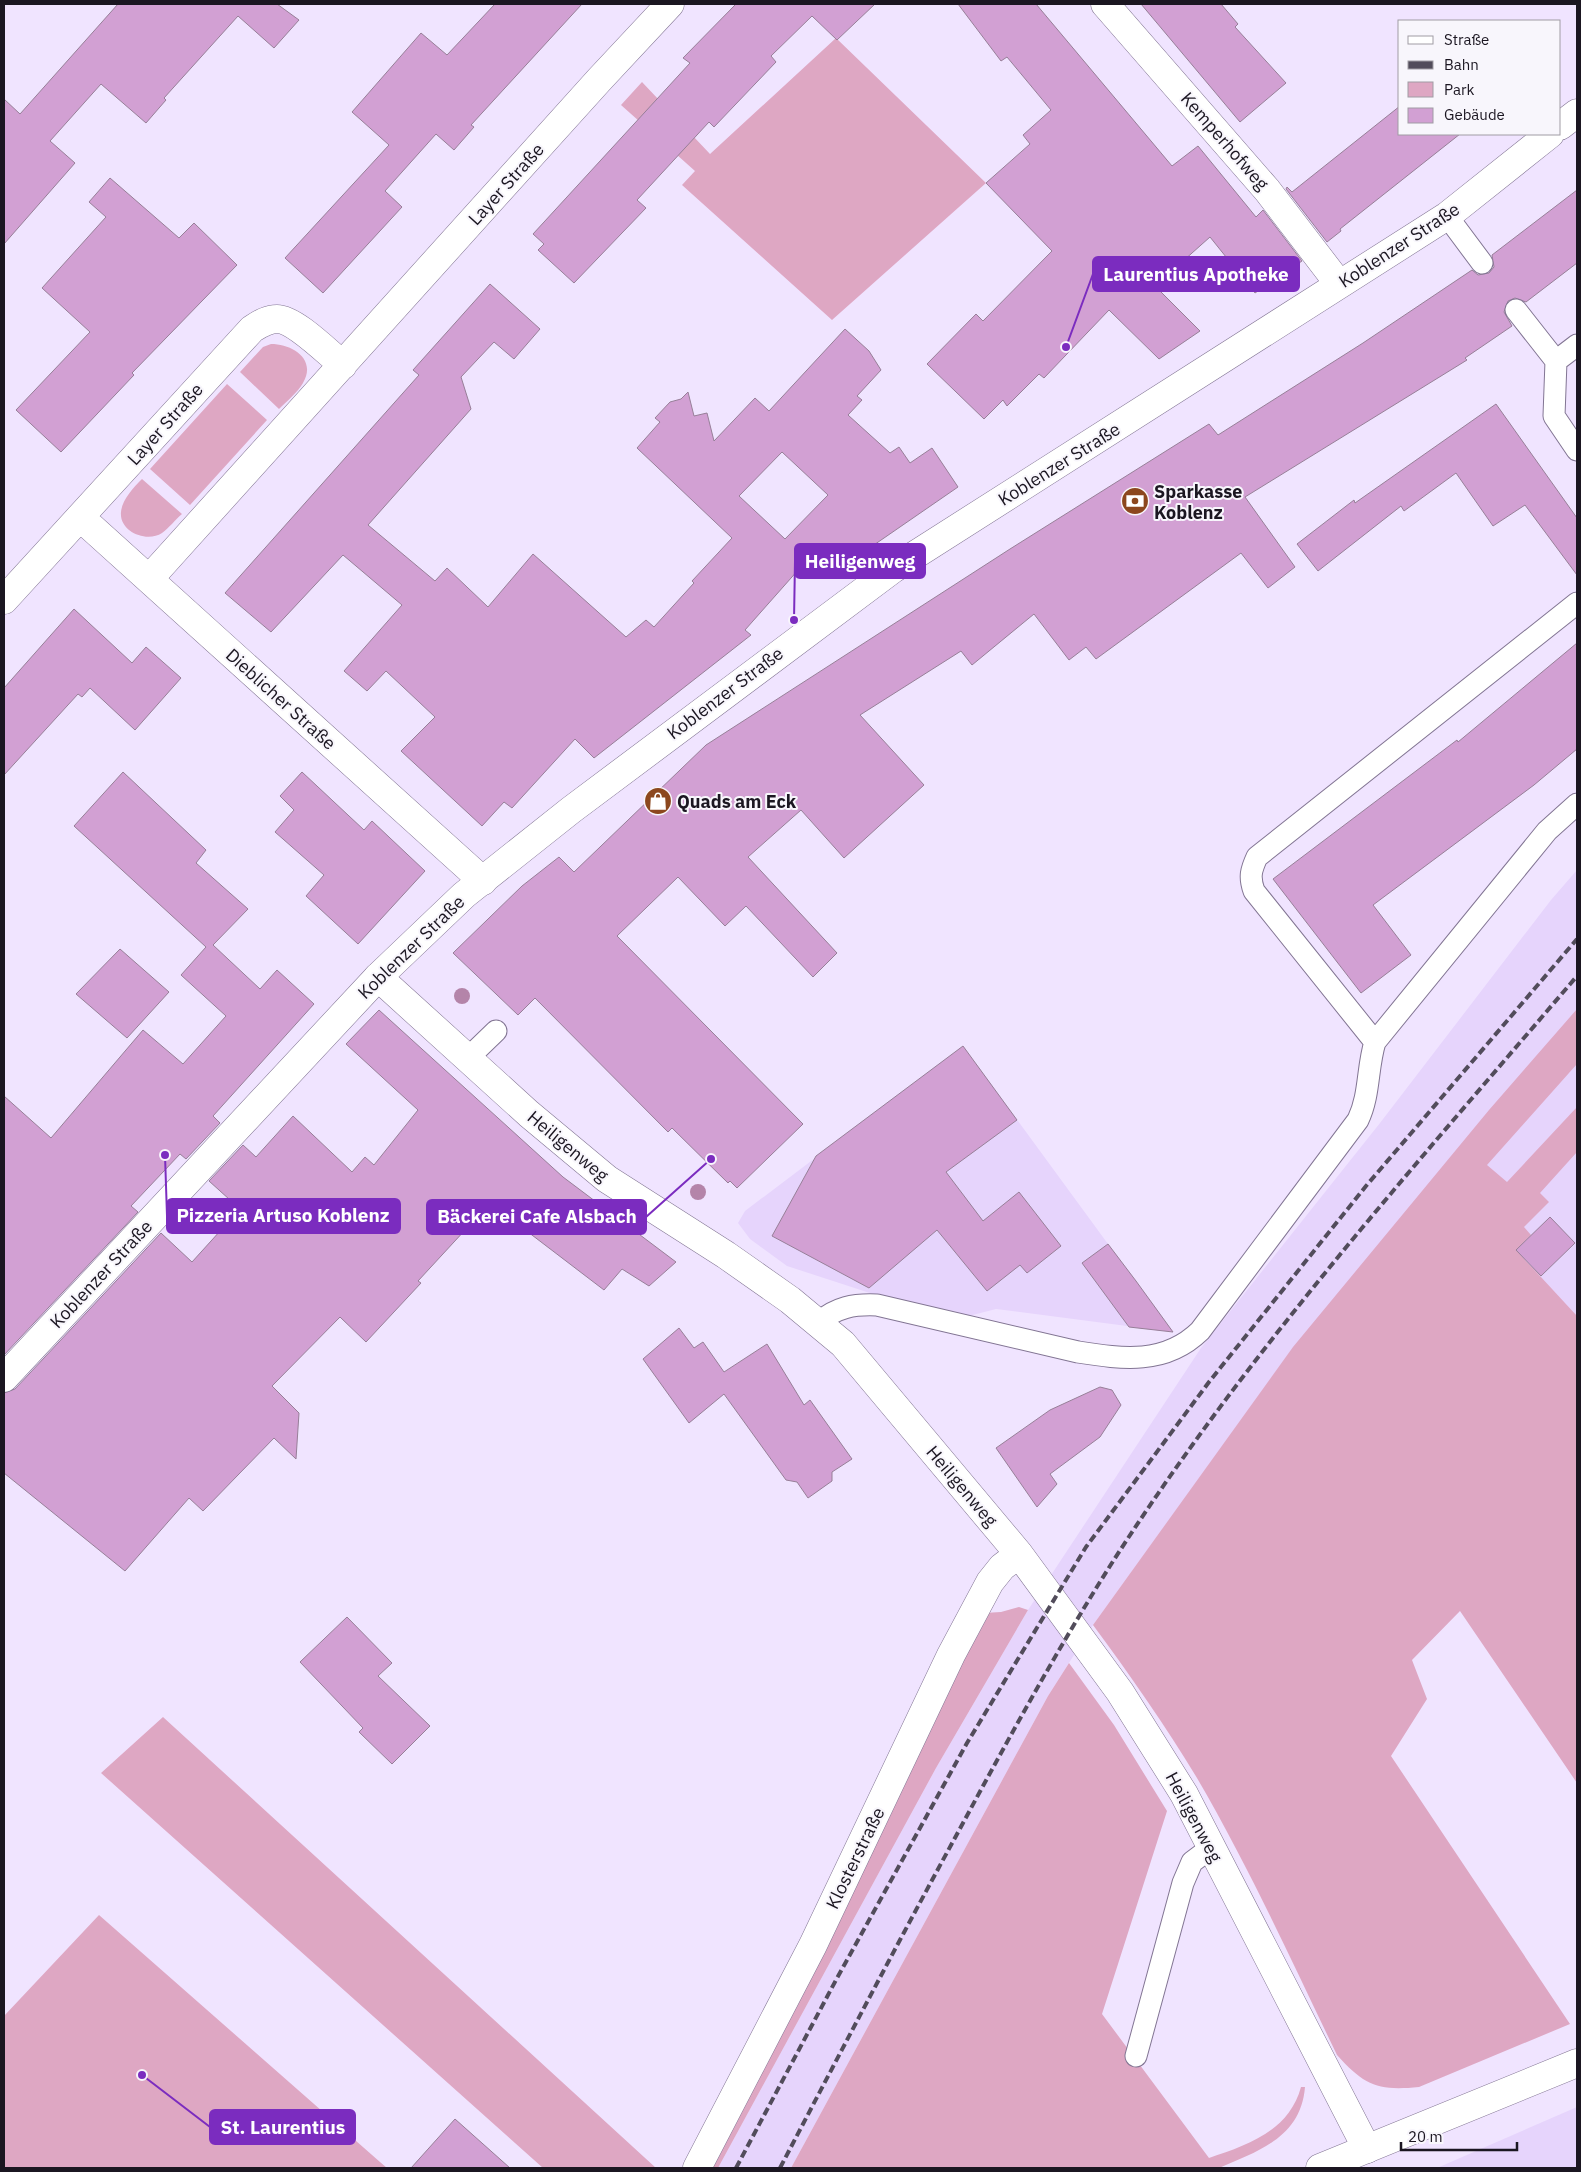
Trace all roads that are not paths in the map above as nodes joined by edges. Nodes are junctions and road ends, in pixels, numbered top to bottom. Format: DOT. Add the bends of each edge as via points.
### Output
graph roads {
  1 [pos="670,4"];
  2 [pos="1105,4"];
  3 [pos="1577,113"];
  4 [pos="1561,125"];
  5 [pos="1549,135"];
  6 [pos="1447,216"];
  7 [pos="1482,263"];
  8 [pos="1339,284"];
  9 [pos="1516,310"];
  10 [pos="1577,345"];
  11 [pos="1556,361"];
  12 [pos="343,366"];
  13 [pos="1577,450"];
  14 [pos="80,516"];
  15 [pos="149,579"];
  16 [pos="4,600"];
  17 [pos="1577,603"];
  18 [pos="1577,804"];
  19 [pos="483,880"];
  20 [pos="378,977"];
  21 [pos="496,1031"];
  22 [pos="1375,1042"];
  23 [pos="467,1059"];
  24 [pos="818,1323"];
  25 [pos="4,1378"];
  26 [pos="1019,1554"];
  27 [pos="1212,1847"];
  28 [pos="1136,2056"];
  29 [pos="1577,2063"];
  30 [pos="1367,2149"];
  31 [pos="697,2168"];
  32 [pos="1320,2168"];
  1 -- 12 [label="street, Layer Straße"];
  2 -- 8 [label="street, Kemperhofweg" via="1267,190"];
  3 -- 4 [label="street"];
  5 -- 6 [label="street, Koblenzer Straße"];
  6 -- 7 [label="lane"];
  6 -- 8 [label="street, Koblenzer Straße"];
  8 -- 19 [label="street, Koblenzer Straße" via="893,570 610,779"];
  9 -- 11 [label="lane"];
  10 -- 11 [label="lane"];
  11 -- 13 [label="lane" via="1554,416"];
  12 -- 14 [label="street, Layer Straße" via="289,322 277,319 263,322 252,329"];
  12 -- 15 [label="street, Layer Straße"];
  14 -- 15 [label="street, Dieblicher Straße"];
  14 -- 16 [label="street, Layer Straße"];
  15 -- 19 [label="street, Dieblicher Straße"];
  17 -- 22 [label="lane" via="1257,857 1250,879 1254,891"];
  18 -- 22 [label="lane" via="1547,831"];
  19 -- 20 [label="street, Koblenzer Straße"];
  20 -- 23 [label="street, Heiligenweg"];
  20 -- 25 [label="street, Koblenzer Straße"];
  21 -- 23 [label="lane"];
  22 -- 24 [label="lane" via="1370,1057 1365,1105 1358,1120 1200,1331 1175,1350 1155,1356 1130,1357 1078,1352 877,1305 858,1304 841,1308"];
  23 -- 24 [label="street, Heiligenweg" via="607,1179 726,1255"];
  24 -- 26 [label="street, Heiligenweg" via="843,1344"];
  26 -- 27 [label="street, Heiligenweg" via="1120,1692"];
  26 -- 31 [label="street, Klosterstraße" via="990,1582 955,1646 812,1946"];
  27 -- 28 [label="lane" via="1192,1862 1183,1883"];
  27 -- 30 [label="street, Heiligenweg" via="1271,1968"];
  29 -- 30 [label="street"];
  30 -- 32 [label="street"];
}
